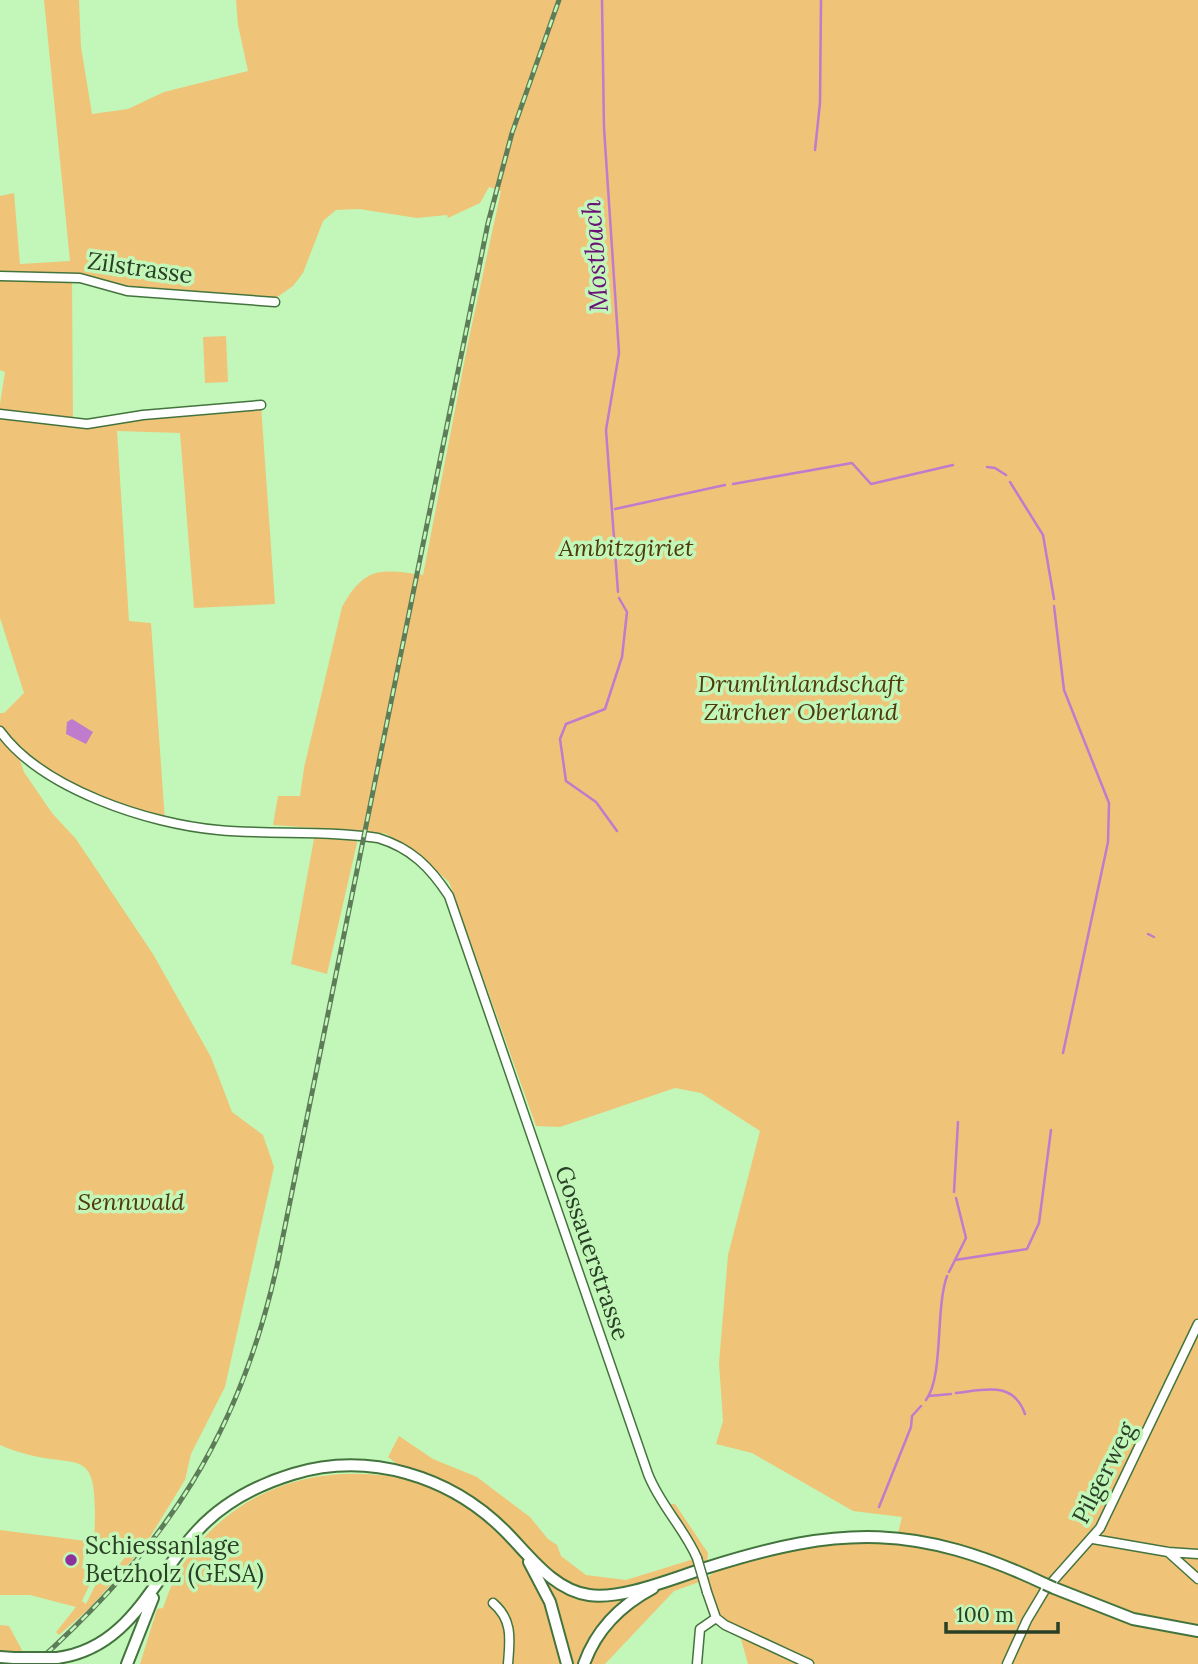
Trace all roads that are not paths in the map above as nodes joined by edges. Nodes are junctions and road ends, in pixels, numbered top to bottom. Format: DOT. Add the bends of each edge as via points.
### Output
graph roads {
  1 [pos="0,276"];
  2 [pos="275,302"];
  3 [pos="261,405"];
  4 [pos="0,414"];
  5 [pos="0,732"];
  6 [pos="1198,1324"];
  7 [pos="505,1531"];
  8 [pos="1093,1539"];
  9 [pos="1168,1552"];
  10 [pos="1198,1554"];
  11 [pos="161,1579"];
  12 [pos="670,1579"];
  13 [pos="1198,1579"];
  14 [pos="494,1603"];
  15 [pos="716,1618"];
  16 [pos="1198,1631"];
  17 [pos="0,1657"];
  18 [pos="585,1661"];
  19 [pos="127,1664"];
  20 [pos="508,1664"];
  21 [pos="567,1664"];
  22 [pos="697,1664"];
  23 [pos="809,1664"];
  24 [pos="1007,1664"];
  1 -- 2 [label="street, Zilstrasse" via="80,278 127,290"];
  3 -- 4 [label="street" via="87,424"];
  5 -- 15 [label="street, Gossauerstrasse, bridge" via="43,772 165,821 218,830 364,836 398,844 435,874 449,896 648,1475 689,1538"];
  6 -- 8 [label="street, Pilgerweg"];
  7 -- 11 [label="highway" via="466,1499 420,1476 368,1466 317,1468 269,1482 230,1503 194,1534"];
  7 -- 12 [label="highway" via="556,1581 589,1595"];
  7 -- 21 [label="highway" via="546,1594"];
  8 -- 9 [label="street"];
  8 -- 24 [label="street, Pilgerweg" via="1045,1590"];
  9 -- 10 [label="street"];
  9 -- 13 [label="street"];
  11 -- 17 [label="highway, bridge" via="131,1620 87,1651 57,1658"];
  11 -- 19 [label="highway"];
  12 -- 16 [label="highway" via="793,1543 867,1535 910,1538 953,1547 1133,1619"];
  12 -- 18 [label="highway" via="621,1608 598,1635"];
  14 -- 20 [label="street" via="505,1614 510,1631"];
  15 -- 22 [label="street" via="700,1629"];
  15 -- 23 [label="street"];
}
